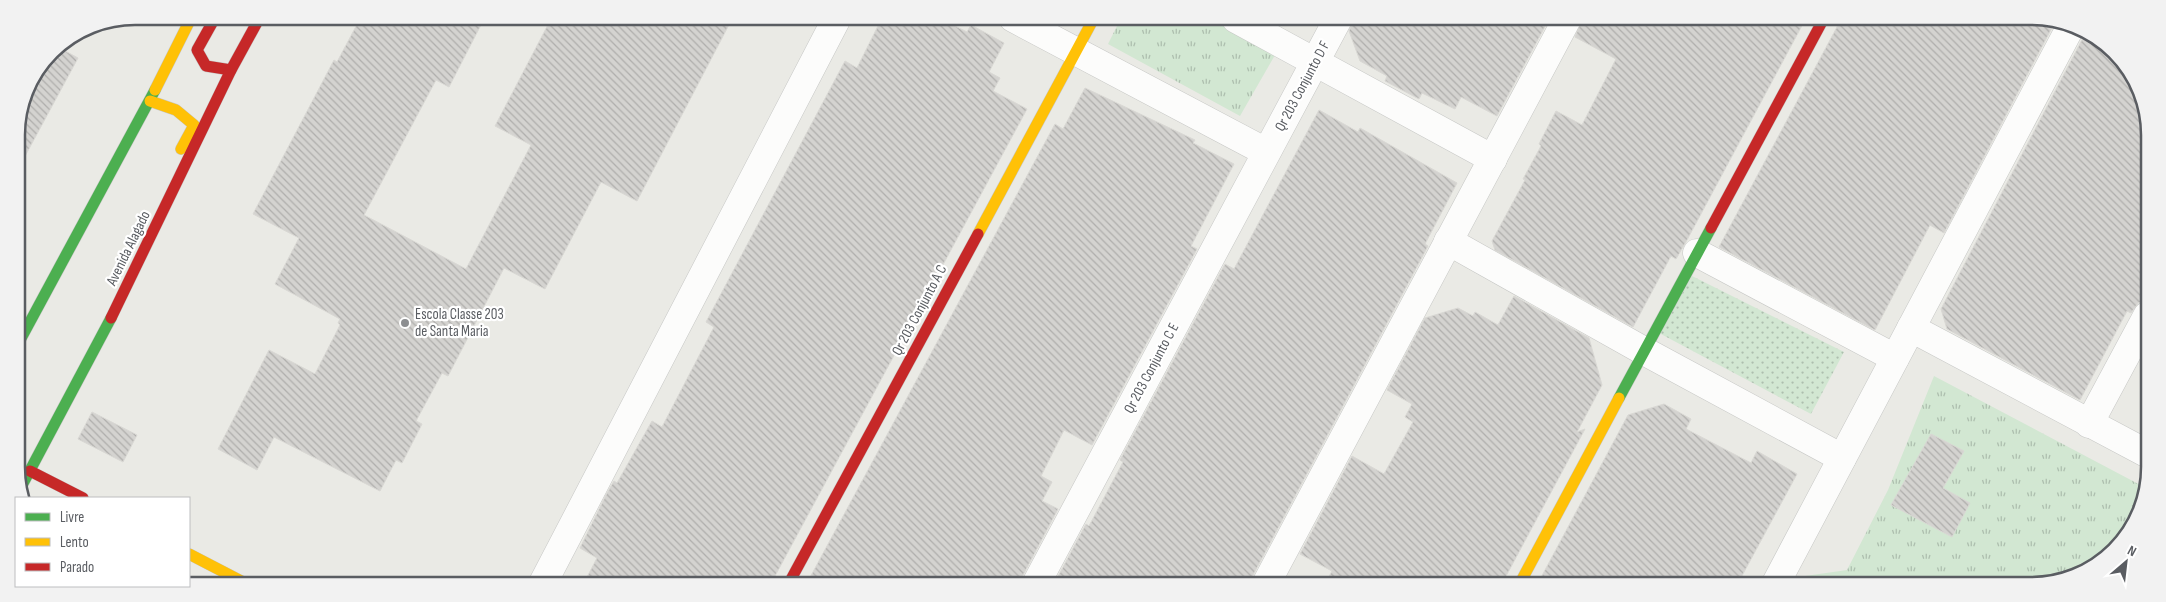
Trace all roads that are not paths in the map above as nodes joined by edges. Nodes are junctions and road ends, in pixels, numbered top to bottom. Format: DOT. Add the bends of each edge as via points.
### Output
graph roads {
  1 [pos="188,25"];
  2 [pos="211,25"];
  3 [pos="255,25"];
  4 [pos="833,25"];
  5 [pos="1026,25"];
  6 [pos="1090,25"];
  7 [pos="1248,25"];
  8 [pos="1335,25"];
  9 [pos="1564,25"];
  10 [pos="1820,25"];
  11 [pos="2068,32"];
  12 [pos="1076,51"];
  13 [pos="1315,63"];
  14 [pos="231,70"];
  15 [pos="150,101"];
  16 [pos="1266,152"];
  17 [pos="1493,159"];
  18 [pos="144,222"];
  19 [pos="1448,242"];
  20 [pos="1697,253"];
  21 [pos="120,275"];
  22 [pos="2141,327"];
  23 [pos="1911,328"];
  24 [pos="25,331"];
  25 [pos="102,336"];
  26 [pos="1644,352"];
  27 [pos="1895,358"];
  28 [pos="2089,424"];
  29 [pos="2141,450"];
  30 [pos="1842,458"];
  31 [pos="30,471"];
  32 [pos="26,479"];
  33 [pos="81,497"];
  34 [pos="190,555"];
  35 [pos="233,577"];
  36 [pos="546,577"];
  37 [pos="792,577"];
  38 [pos="1040,577"];
  39 [pos="1270,577"];
  40 [pos="1523,577"];
  41 [pos="1779,577"];
  1 -- 15 [label="street"];
  2 -- 14 [label="street" via="197,50 206,66"];
  3 -- 14 [label="street, Avenida Alagado"];
  4 -- 36 [label="street"];
  5 -- 12 [label="street"];
  6 -- 12 [label="street, Qr 203 Conjunto A C"];
  7 -- 13 [label="street"];
  8 -- 13 [label="street, Qr 203 Conjunto D F"];
  9 -- 17 [label="street"];
  10 -- 20 [label="street"];
  11 -- 23 [label="street"];
  12 -- 16 [label="street"];
  12 -- 37 [label="street, Qr 203 Conjunto A C"];
  13 -- 16 [label="street, Qr 203 Conjunto D F"];
  13 -- 17 [label="street"];
  14 -- 25 [label="street, Avenida Alagado"];
  15 -- 18 [label="street" via="176,110 194,125"];
  15 -- 24 [label="street"];
  16 -- 38 [label="street, Qr 203 Conjunto C E"];
  17 -- 19 [label="street"];
  19 -- 26 [label="street"];
  19 -- 39 [label="street"];
  20 -- 26 [label="street"];
  20 -- 27 [label="street"];
  21 -- 25 [label="street"];
  22 -- 28 [label="street"];
  23 -- 27 [label="street"];
  23 -- 28 [label="street"];
  25 -- 31 [label="street, Avenida Alagado"];
  26 -- 30 [label="street"];
  26 -- 40 [label="street"];
  27 -- 30 [label="street"];
  28 -- 29 [label="street"];
  30 -- 41 [label="street"];
  31 -- 32 [label="street, Avenida Alagado"];
  31 -- 33 [label="street"];
  34 -- 35 [label="street"];
}
